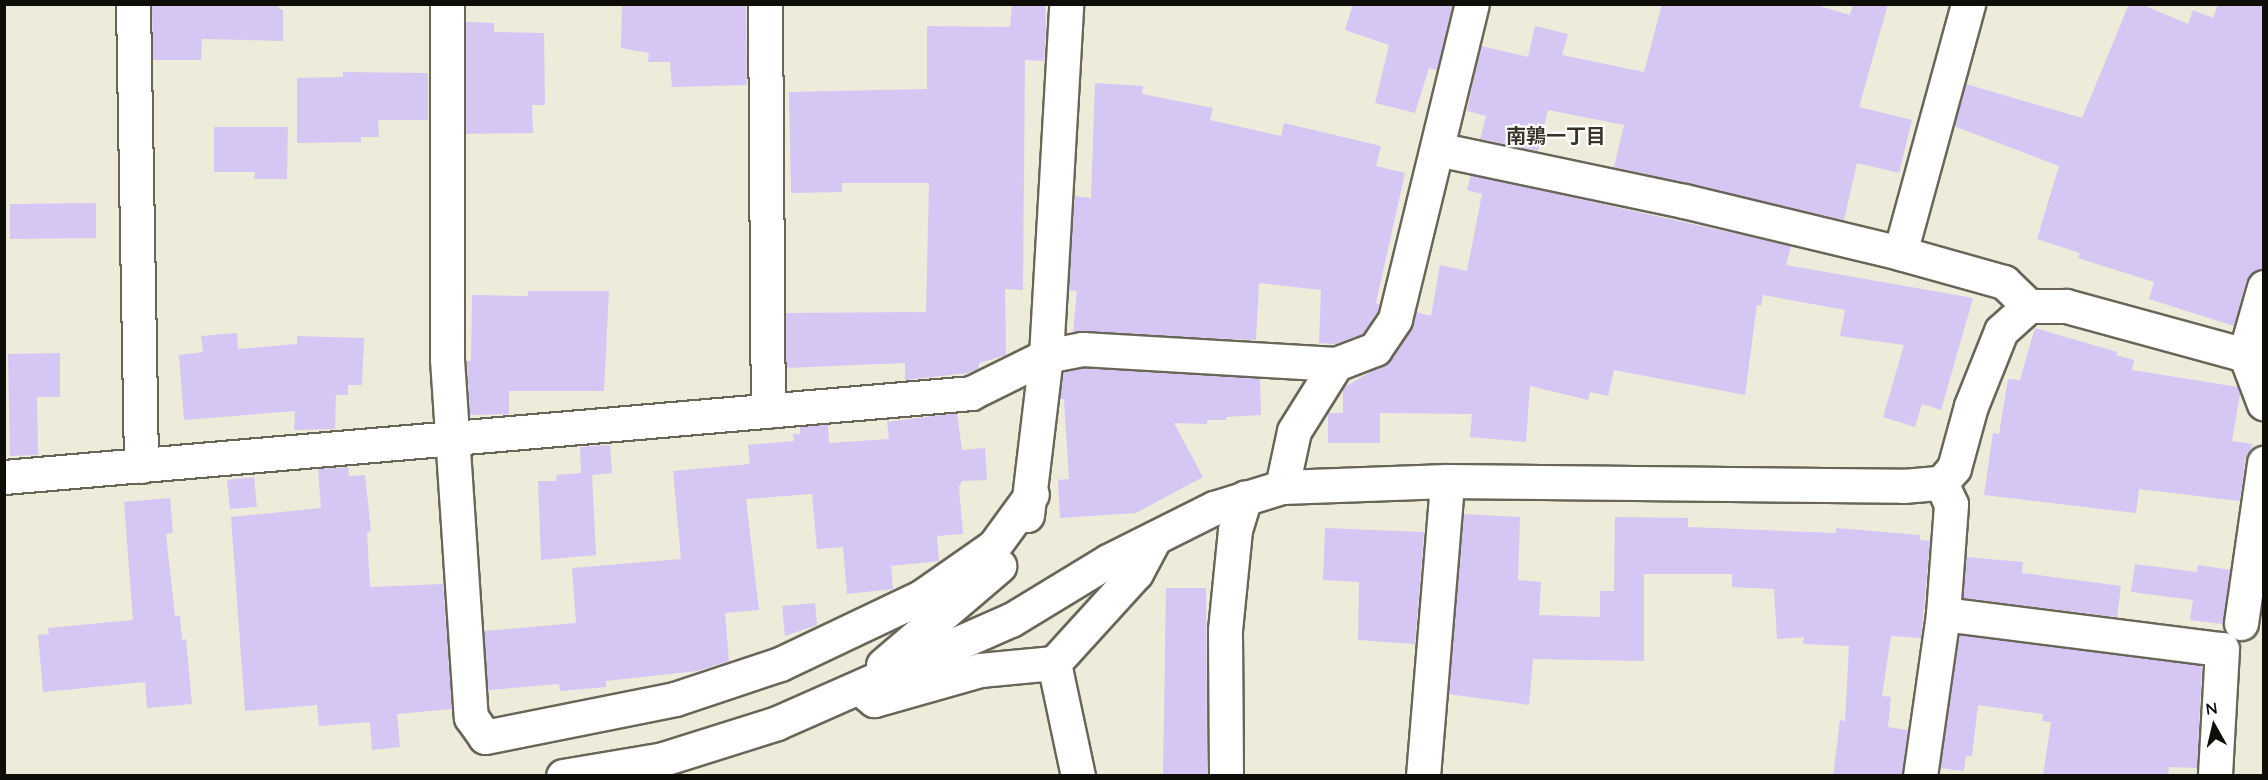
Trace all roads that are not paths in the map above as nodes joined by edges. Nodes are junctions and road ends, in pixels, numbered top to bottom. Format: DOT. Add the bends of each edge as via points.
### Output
graph roads {
  1 [pos="133,4"];
  2 [pos="447,4"];
  3 [pos="765,4"];
  4 [pos="1066,4"];
  5 [pos="1472,4"];
  6 [pos="1968,4"];
  7 [pos="1437,149"];
  8 [pos="1900,253"];
  9 [pos="2264,287"];
  10 [pos="2029,306"];
  11 [pos="1046,356"];
  12 [pos="2254,357"];
  13 [pos="1336,364"];
  14 [pos="2264,404"];
  15 [pos="768,411"];
  16 [pos="452,439"];
  17 [pos="2264,463"];
  18 [pos="141,465"];
  19 [pos="4,477"];
  20 [pos="1447,482"];
  21 [pos="1941,483"];
  22 [pos="1282,487"];
  23 [pos="1032,494"];
  24 [pos="1245,498"];
  25 [pos="1154,539"];
  26 [pos="1943,614"];
  27 [pos="2252,623"];
  28 [pos="2222,649"];
  29 [pos="1054,663"];
  30 [pos="856,688"];
  31 [pos="562,776"];
  32 [pos="1078,776"];
  33 [pos="1226,776"];
  34 [pos="1423,776"];
  35 [pos="1920,776"];
  36 [pos="2215,776"];
  1 -- 18 [label="street"];
  2 -- 16 [label="street" via="447,359"];
  3 -- 15 [label="street"];
  4 -- 11 [label="street"];
  5 -- 7 [label="street"];
  6 -- 8 [label="street"];
  7 -- 8 [label="street" via="1684,201"];
  7 -- 13 [label="street" via="1395,319 1375,349"];
  8 -- 10 [label="street" via="2004,282"];
  9 -- 12 [label="street"];
  10 -- 12 [label="street" via="2066,306"];
  10 -- 21 [label="street" via="2001,331 1971,406 1954,468"];
  11 -- 13 [label="street" via="1082,349"];
  11 -- 15 [label="street" via="971,393"];
  11 -- 23 [label="street"];
  12 -- 14 [label="street"];
  13 -- 22 [label="street" via="1294,431"];
  15 -- 16 [label="street"];
  16 -- 18 [label="street"];
  16 -- 23 [label="street" via="471,717 486,737 675,699 780,664 921,597 994,546"];
  17 -- 27 [label="street"];
  18 -- 19 [label="street"];
  20 -- 21 [label="street" via="1891,486"];
  20 -- 22 [label="street"];
  20 -- 34 [label="street"];
  21 -- 26 [label="street" via="1951,504"];
  22 -- 24 [label="street"];
  23 -- 30 [label="street" via="1019,549"];
  24 -- 25 [label="street"];
  24 -- 33 [label="street" via="1235,530 1225,630"];
  25 -- 29 [label="street" via="1136,573"];
  25 -- 30 [label="street" via="1108,561 1011,620"];
  26 -- 28 [label="street"];
  26 -- 35 [label="street"];
  27 -- 28 [label="street"];
  28 -- 36 [label="street"];
  29 -- 30 [label="street" via="980,670 874,700"];
  29 -- 32 [label="street"];
  30 -- 31 [label="street" via="777,723 663,759"];
}
